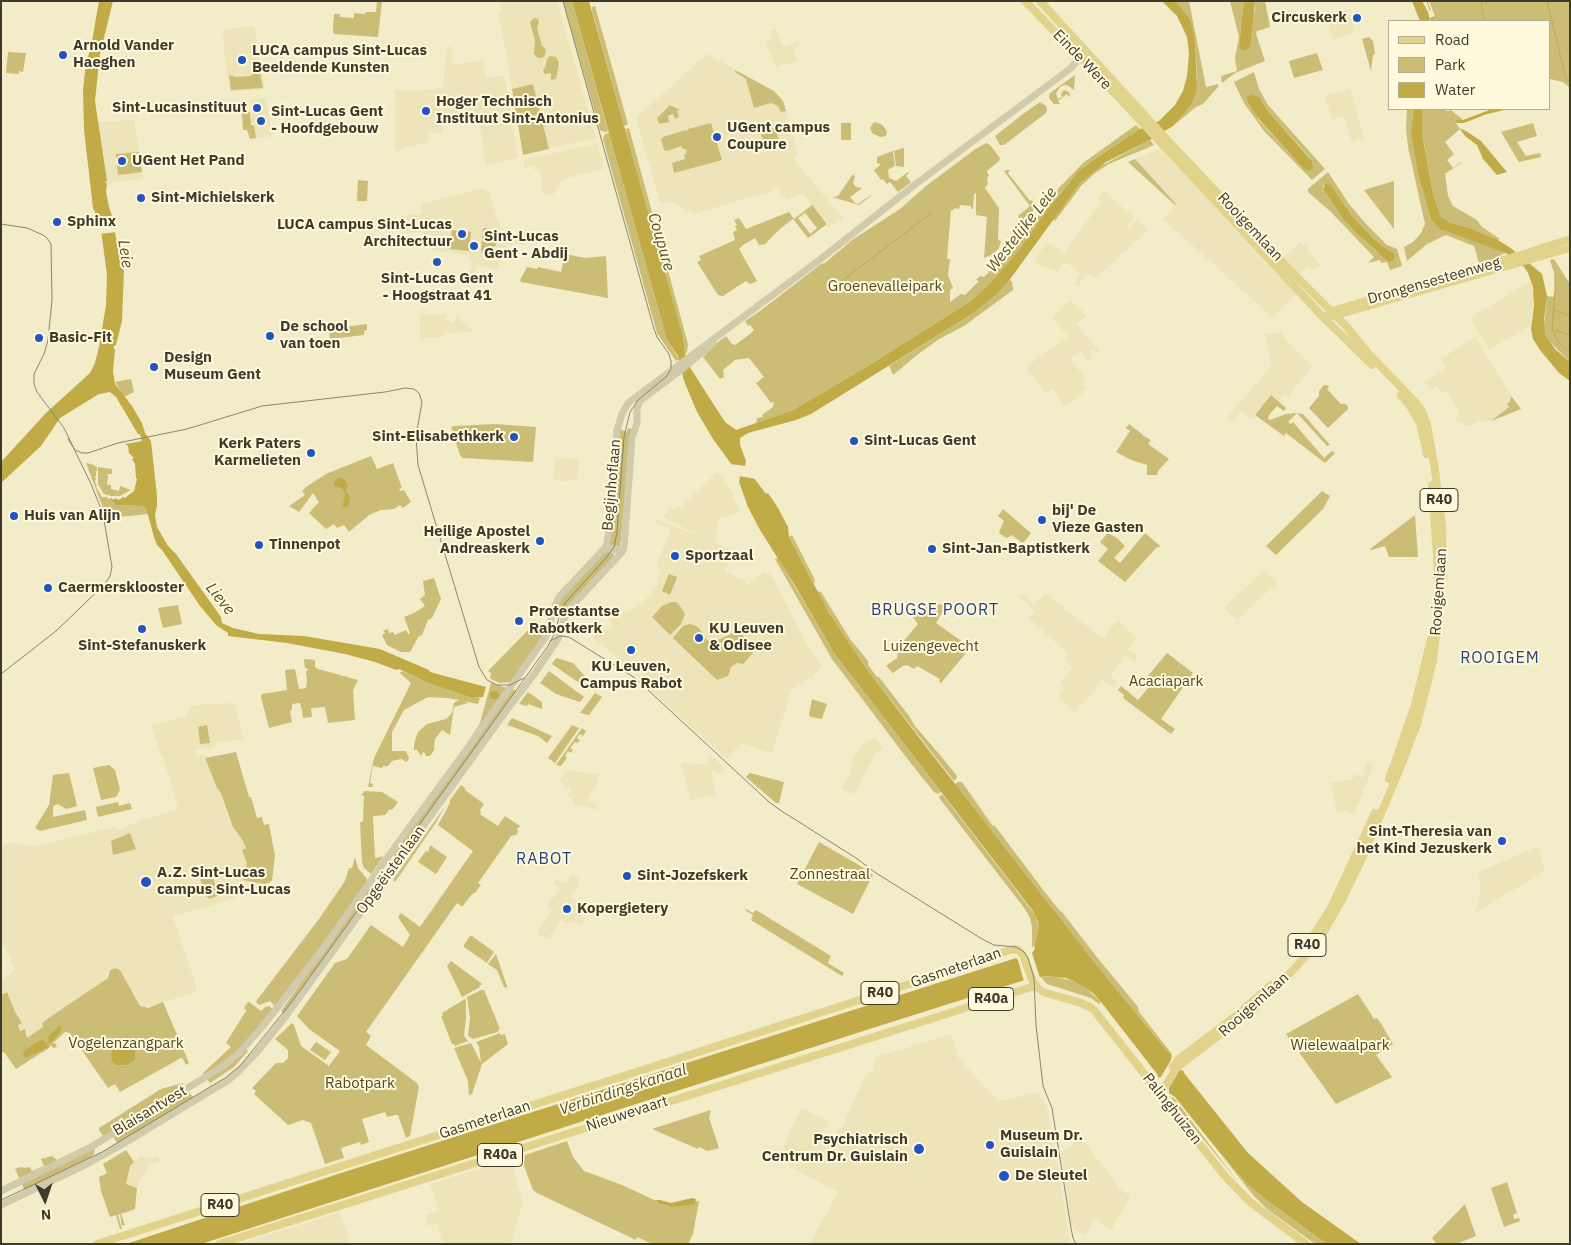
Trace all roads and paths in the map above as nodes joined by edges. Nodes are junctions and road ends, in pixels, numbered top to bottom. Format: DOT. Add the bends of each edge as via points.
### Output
graph roads {
  1 [pos="1025,1"];
  2 [pos="1040,1"];
  3 [pos="1084,48"];
  4 [pos="1081,60"];
  5 [pos="1040,94"];
  6 [pos="1139,110"];
  7 [pos="1010,113"];
  8 [pos="1139,120"];
  9 [pos="1002,124"];
  10 [pos="1149,125"];
  11 [pos="986,134"];
  12 [pos="1162,139"];
  13 [pos="972,142"];
  14 [pos="964,153"];
  15 [pos="943,167"];
  16 [pos="892,203"];
  17 [pos="880,218"];
  18 [pos="848,238"];
  19 [pos="1570,239"];
  20 [pos="1570,248"];
  21 [pos="1530,256"];
  22 [pos="1513,261"];
  23 [pos="1455,278"];
  24 [pos="1412,290"];
  25 [pos="1349,312"];
  26 [pos="1333,313"];
  27 [pos="1323,317"];
  28 [pos="1346,326"];
  29 [pos="679,368"];
  30 [pos="606,547"];
  31 [pos="622,552"];
  32 [pos="493,712"];
  33 [pos="503,715"];
  34 [pos="1033,983"];
  35 [pos="270,1017"];
  36 [pos="279,1025"];
  37 [pos="1180,1061"];
  38 [pos="198,1082"];
  39 [pos="1161,1090"];
  40 [pos="205,1094"];
  41 [pos="102,1140"];
  42 [pos="110,1155"];
  43 [pos="1,1191"];
  44 [pos="1,1205"];
  45 [pos="97,1244"];
  46 [pos="219,1244"];
  47 [pos="1306,1244"];
  1 -- 4 [label="main road, Einde Were / R40"];
  2 -- 3 [label="main road, Einde Were / R40"];
  3 -- 4 [label="main road"];
  3 -- 6 [label="main road, Einde Were / R40"];
  4 -- 5 [label="main road"];
  4 -- 8 [label="main road, Einde Were / R40"];
  5 -- 7 [label="main road"];
  5 -- 9 [label="main road"];
  6 -- 10 [label="main road, Rooigemlaan / R40"];
  7 -- 9 [label="main road"];
  7 -- 11 [label="main road"];
  8 -- 10 [label="main road, Rooigemlaan / R40"];
  9 -- 11 [label="main road"];
  10 -- 12 [label="main road, Rooigemlaan / R40"];
  11 -- 13 [label="main road"];
  11 -- 14 [label="main road"];
  12 -- 26 [label="main road, Rooigemlaan / R40"];
  12 -- 27 [label="main road, Rooigemlaan / R40"];
  13 -- 14 [label="main road"];
  13 -- 15 [label="main road"];
  14 -- 15 [label="main road"];
  15 -- 16 [label="main road"];
  15 -- 17 [label="main road"];
  16 -- 17 [label="main road"];
  16 -- 18 [label="main road"];
  17 -- 18 [label="main road"];
  18 -- 29 [label="main road"];
  19 -- 21 [label="main road, Drongensesteenweg"];
  20 -- 21 [label="main road, Drongensesteenweg"];
  21 -- 22 [label="main road, Drongensesteenweg"];
  22 -- 23 [label="main road, Drongensesteenweg"];
  22 -- 23 [label="main road, Drongensesteenweg" via="1468,277"];
  23 -- 24 [label="main road, Drongensesteenweg"];
  24 -- 25 [label="main road, Drongensesteenweg"];
  24 -- 26 [label="main road, Drongensesteenweg"];
  25 -- 26 [label="main road, Drongensesteenweg"];
  25 -- 28 [label="main road, Drongensesteenweg"];
  26 -- 27 [label="main road, Drongensesteenweg"];
  26 -- 28 [label="main road, Rooigemlaan / R40"];
  27 -- 37 [label="main road, Rooigemlaan / R40" via="1407,401 1422,431 1430,471 1438,557 1429,648 1415,705 1393,770 1322,924 1292,964 1267,989"];
  28 -- 37 [label="main road, Rooigemlaan / R40" via="1416,403 1427,425 1435,470 1443,557 1434,661 1420,714 1401,766 1355,874 1322,935 1255,1008"];
  29 -- 30 [label="main road, Begijnhoflaan" via="628,403 622,414 617,430"];
  29 -- 31 [label="main road, Begijnhoflaan" via="640,401 637,409"];
  30 -- 31 [label="main road"];
  30 -- 32 [label="main road, Begijnhoflaan" via="559,597 546,636"];
  31 -- 33 [label="main road, Begijnhoflaan" via="570,608 560,632 535,673"];
  32 -- 35 [label="main road, Opgeëistenlaan"];
  33 -- 36 [label="main road, Opgeëistenlaan"];
  34 -- 39 [label="main road, Palinghuizen" via="1043,992 1090,1007"];
  34 -- 45 [label="main road, Gasmeterlaan / R40" via="1019,951"];
  34 -- 46 [label="main road, Nieuwevaart / R40a"];
  35 -- 36 [label="main road"];
  35 -- 38 [label="main road, Blaisantvest" via="240,1052"];
  36 -- 40 [label="main road, Blaisantvest" via="237,1073"];
  37 -- 39 [label="main road, Rooigemlaan / R40"];
  38 -- 40 [label="main road, Blaisantvest"];
  38 -- 41 [label="main road, Blaisantvest"];
  39 -- 47 [label="main road, Palinghuizen" via="1234,1186"];
  40 -- 42 [label="main road, Blaisantvest"];
  41 -- 42 [label="main road, Blaisantvest"];
  41 -- 43 [label="main road, Blaisantvest"];
  42 -- 44 [label="main road, Blaisantvest"];
}
